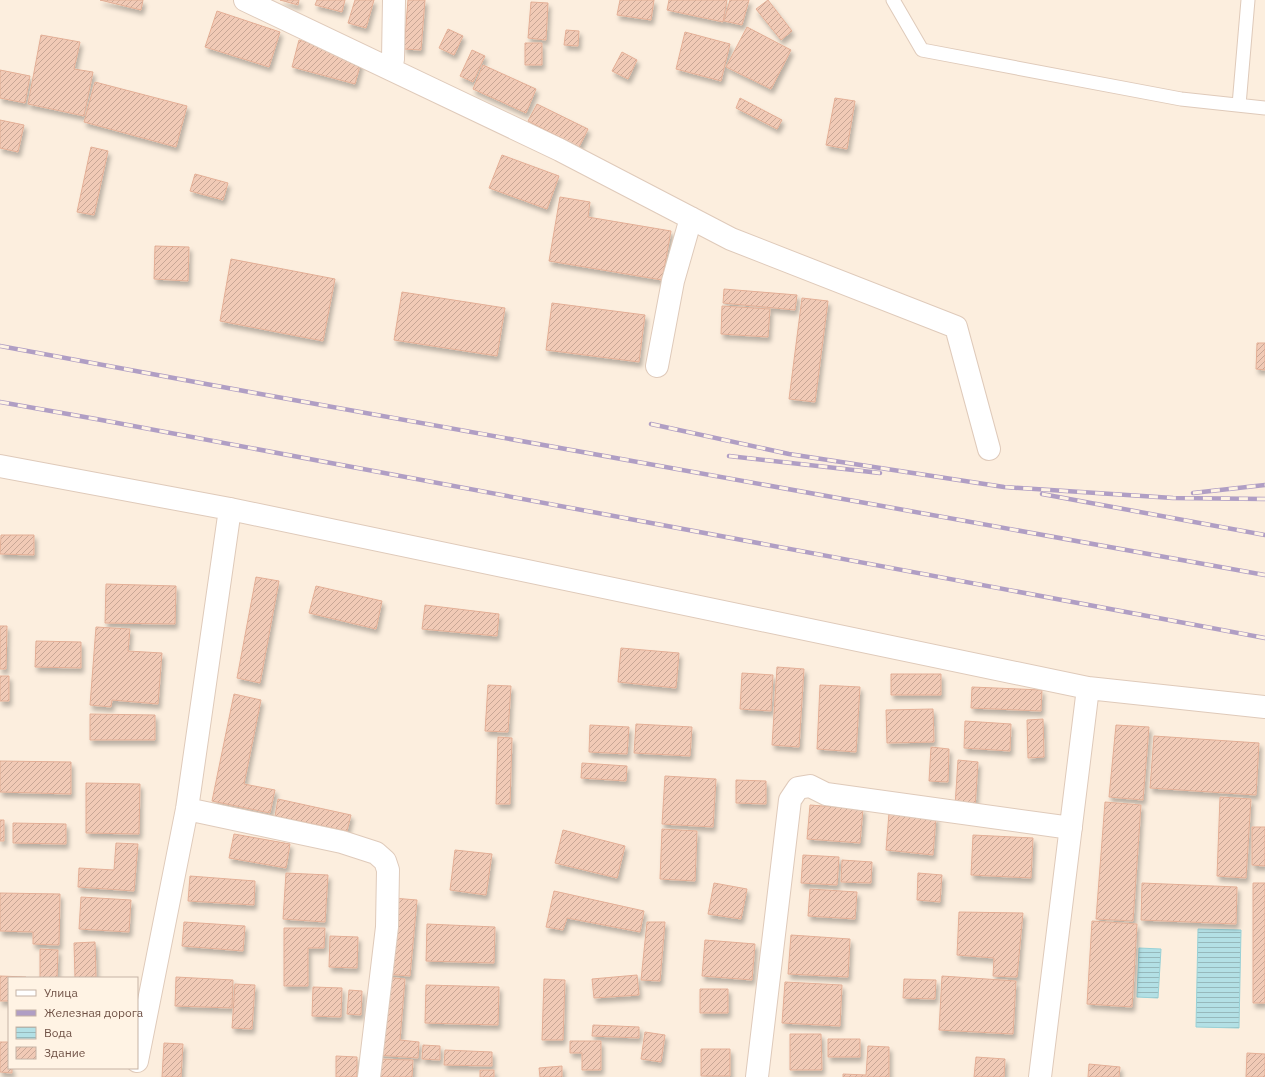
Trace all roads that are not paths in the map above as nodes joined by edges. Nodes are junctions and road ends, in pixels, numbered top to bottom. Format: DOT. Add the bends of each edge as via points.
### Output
graph roads {
  1 [pos="245,0"];
  2 [pos="394,0"];
  3 [pos="893,0"];
  4 [pos="1248,0"];
  5 [pos="391,69"];
  6 [pos="1239,105"];
  7 [pos="1265,108"];
  8 [pos="690,218"];
  9 [pos="657,366"];
  10 [pos="989,449"];
  11 [pos="0,466"];
  12 [pos="230,509"];
  13 [pos="1088,688"];
  14 [pos="1265,706"];
  15 [pos="187,809"];
  16 [pos="1071,828"];
  17 [pos="138,1056"];
  18 [pos="368,1077"];
  19 [pos="757,1077"];
  20 [pos="1040,1077"];
  1 -- 5 [label="street"];
  2 -- 5 [label="street"];
  3 -- 6 [label="lane" via="922,50 1181,98"];
  4 -- 6 [label="lane"];
  5 -- 8 [label="street" via="560,150"];
  6 -- 7 [label="lane"];
  8 -- 9 [label="street" via="673,281"];
  8 -- 10 [label="street" via="731,239 956,327"];
  11 -- 12 [label="street"];
  12 -- 13 [label="street"];
  12 -- 15 [label="street"];
  13 -- 14 [label="street"];
  13 -- 16 [label="street"];
  15 -- 17 [label="street"];
  15 -- 18 [label="street" via="342,842 376,853 385,861 388,870 386,927"];
  16 -- 19 [label="street" via="826,794 810,786 798,788 790,800"];
  16 -- 20 [label="street"];
}
